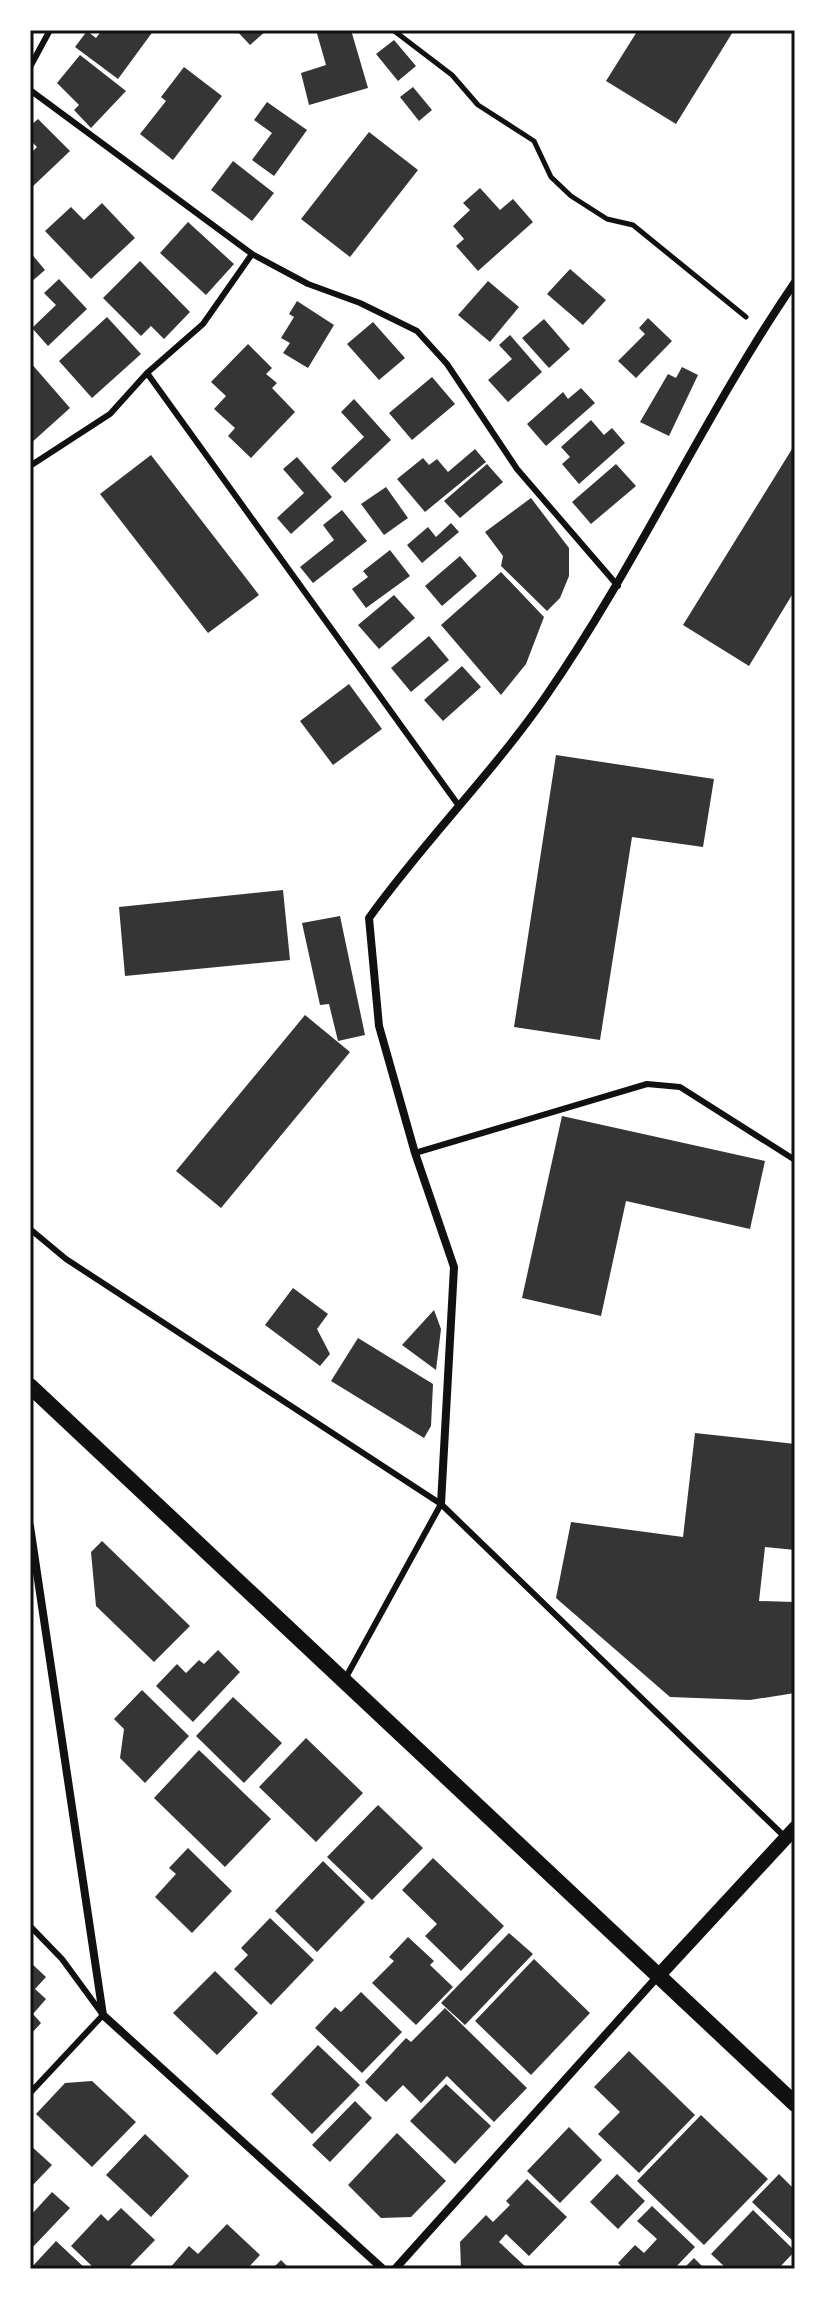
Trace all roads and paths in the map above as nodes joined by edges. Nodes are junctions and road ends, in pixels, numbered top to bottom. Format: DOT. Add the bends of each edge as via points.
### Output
graph roads {
  1 [pos="50,30"];
  2 [pos="393,30"];
  3 [pos="30,48"];
  4 [pos="36,56"];
  5 [pos="30,67"];
  6 [pos="30,90"];
  7 [pos="252,254"];
  8 [pos="795,282"];
  9 [pos="763,329"];
  10 [pos="147,373"];
  11 [pos="30,466"];
  12 [pos="618,586"];
  13 [pos="459,806"];
  14 [pos="415,1153"];
  15 [pos="795,1160"];
  16 [pos="30,1229"];
  17 [pos="30,1386"];
  18 [pos="441,1504"];
  19 [pos="30,1526"];
  20 [pos="344,1681"];
  21 [pos="790,1833"];
  22 [pos="30,1926"];
  23 [pos="660,1974"];
  24 [pos="103,2015"];
  25 [pos="30,2093"];
  26 [pos="795,2104"];
  27 [pos="383,2269"];
  28 [pos="395,2269"];
  1 -- 4 [label="lane"];
  2 -- 9 [label="path" via="452,75 478,105 534,141 551,177 571,196 607,219 633,225"];
  3 -- 4 [label="lane"];
  4 -- 5 [label="lane"];
  6 -- 7 [label="lane"];
  7 -- 10 [label="lane" via="203,324"];
  7 -- 12 [label="lane" via="417,331 447,364 517,469"];
  8 -- 9 [label="street"];
  9 -- 12 [label="street"];
  10 -- 11 [label="lane" via="110,414"];
  10 -- 13 [label="lane"];
  12 -- 13 [label="street" via="545,698"];
  13 -- 14 [label="street" via="369,918 379,1026"];
  14 -- 15 [label="lane" via="647,1084 680,1087"];
  14 -- 18 [label="street" via="454,1267"];
  16 -- 18 [label="lane" via="66,1259"];
  17 -- 20 [label="main road"];
  18 -- 20 [label="lane"];
  18 -- 21 [label="lane"];
  19 -- 24 [label="street"];
  20 -- 23 [label="main road"];
  21 -- 23 [label="street"];
  22 -- 24 [label="lane"];
  23 -- 26 [label="main road"];
  23 -- 28 [label="street"];
  24 -- 25 [label="lane"];
  24 -- 27 [label="street"];
}
